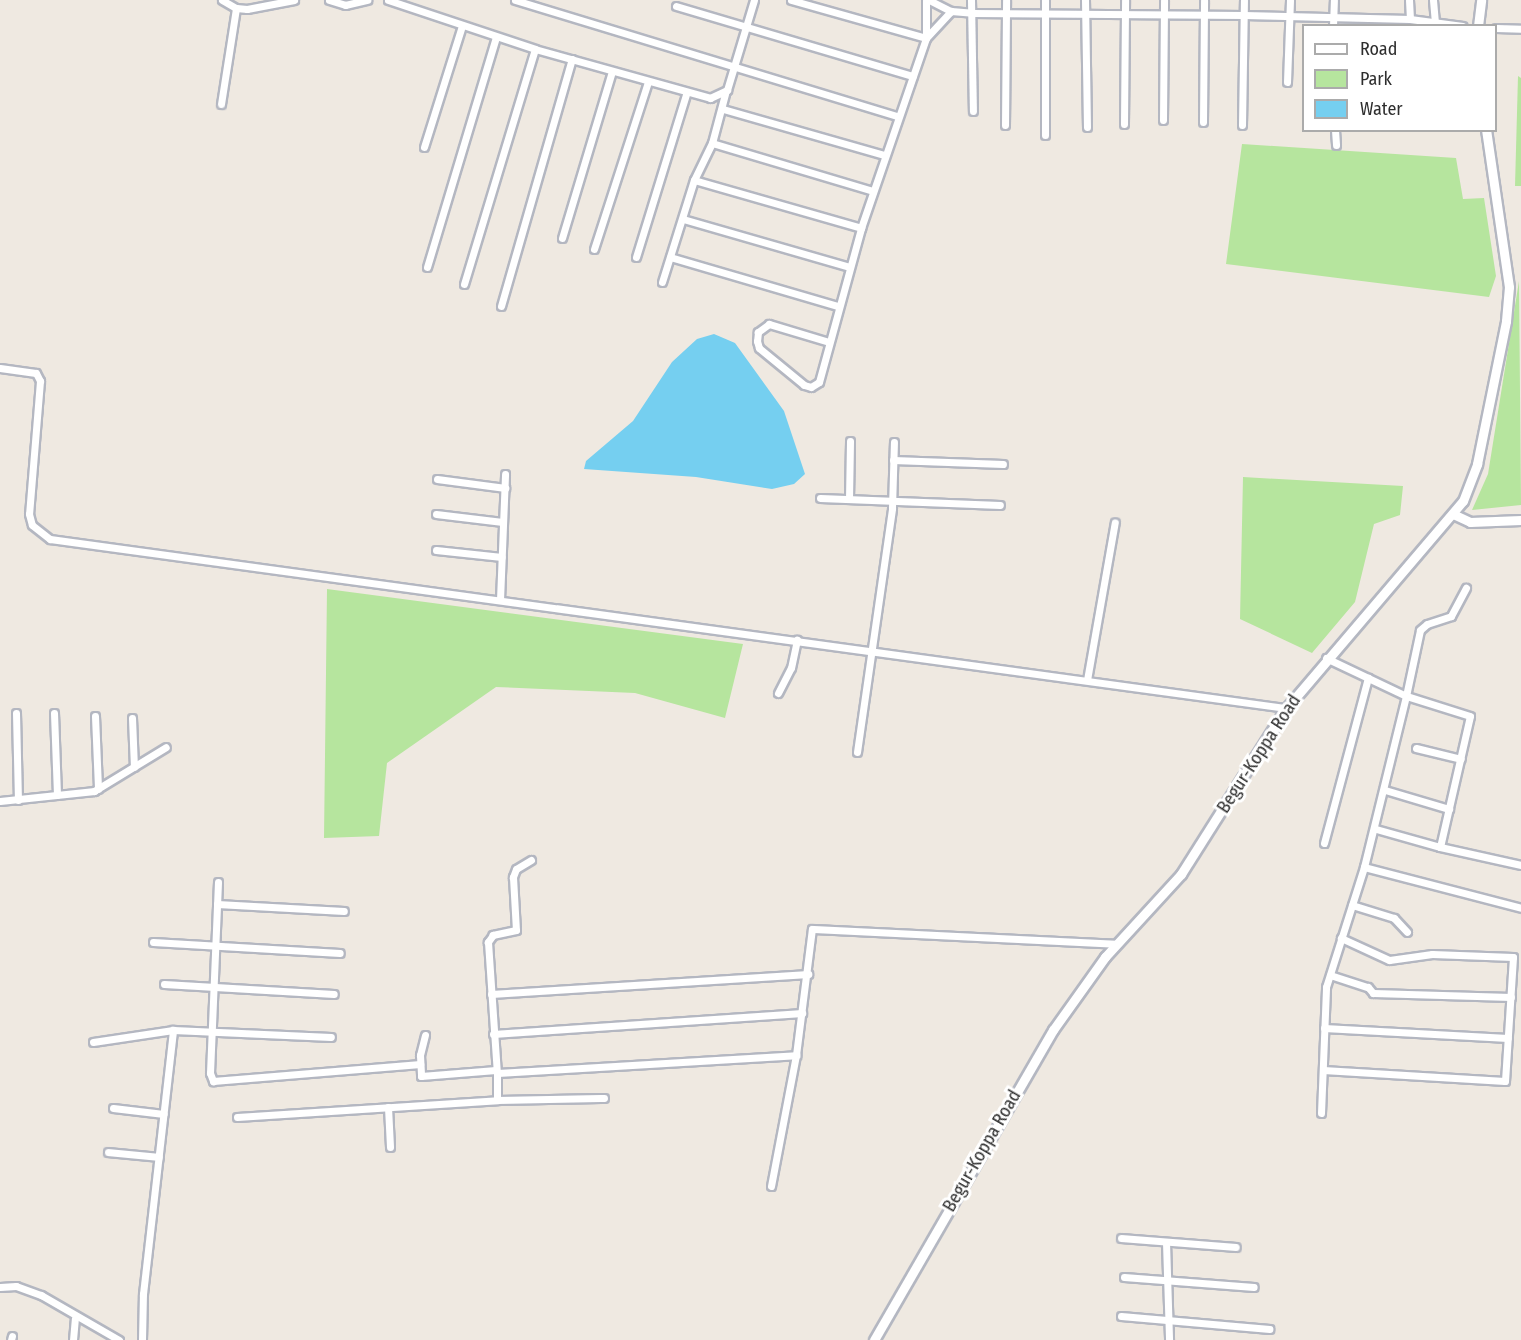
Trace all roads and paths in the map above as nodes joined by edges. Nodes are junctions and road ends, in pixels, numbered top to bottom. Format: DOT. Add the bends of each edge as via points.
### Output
graph roads {
  1 [pos="222,0"];
  2 [pos="294,0"];
  3 [pos="329,0"];
  4 [pos="367,0"];
  5 [pos="388,0"];
  6 [pos="515,0"];
  7 [pos="754,0"];
  8 [pos="791,0"];
  9 [pos="928,0"];
  10 [pos="971,0"];
  11 [pos="1006,0"];
  12 [pos="1045,0"];
  13 [pos="1085,0"];
  14 [pos="1125,0"];
  15 [pos="1164,0"];
  16 [pos="1204,0"];
  17 [pos="1244,0"];
  18 [pos="1290,0"];
  19 [pos="1334,0"];
  20 [pos="1409,0"];
  21 [pos="1433,0"];
  22 [pos="1481,0"];
  23 [pos="676,6"];
  24 [pos="236,8"];
  25 [pos="951,11"];
  26 [pos="1006,12"];
  27 [pos="972,13"];
  28 [pos="1045,14"];
  29 [pos="1125,14"];
  30 [pos="1203,14"];
  31 [pos="1085,15"];
  32 [pos="1164,15"];
  33 [pos="1244,15"];
  34 [pos="1290,16"];
  35 [pos="1410,19"];
  36 [pos="1333,22"];
  37 [pos="1435,22"];
  38 [pos="1449,24"];
  39 [pos="1478,24"];
  40 [pos="462,26"];
  41 [pos="1497,28"];
  42 [pos="746,29"];
  43 [pos="1521,29"];
  44 [pos="496,37"];
  45 [pos="926,38"];
  46 [pos="535,49"];
  47 [pos="572,59"];
  48 [pos="734,68"];
  49 [pos="612,71"];
  50 [pos="914,76"];
  51 [pos="648,82"];
  52 [pos="1287,82"];
  53 [pos="686,94"];
  54 [pos="725,94"];
  55 [pos="221,104"];
  56 [pos="723,109"];
  57 [pos="974,111"];
  58 [pos="897,116"];
  59 [pos="1163,120"];
  60 [pos="1203,122"];
  61 [pos="1005,124"];
  62 [pos="1125,124"];
  63 [pos="1242,125"];
  64 [pos="1087,127"];
  65 [pos="1335,132"];
  66 [pos="1486,132"];
  67 [pos="1045,135"];
  68 [pos="712,143"];
  69 [pos="1336,145"];
  70 [pos="424,147"];
  71 [pos="885,154"];
  72 [pos="694,180"];
  73 [pos="873,191"];
  74 [pos="684,219"];
  75 [pos="861,228"];
  76 [pos="562,238"];
  77 [pos="594,249"];
  78 [pos="636,257"];
  79 [pos="670,257"];
  80 [pos="427,267"];
  81 [pos="849,267"];
  82 [pos="662,282"];
  83 [pos="464,284"];
  84 [pos="501,306"];
  85 [pos="838,306"];
  86 [pos="829,342"];
  87 [pos="0,368"];
  88 [pos="850,441"];
  89 [pos="894,442"];
  90 [pos="893,460"];
  91 [pos="1003,464"];
  92 [pos="506,474"];
  93 [pos="437,479"];
  94 [pos="505,488"];
  95 [pos="820,498"];
  96 [pos="849,499"];
  97 [pos="892,500"];
  98 [pos="1000,505"];
  99 [pos="436,514"];
  100 [pos="1453,514"];
  101 [pos="1521,520"];
  102 [pos="503,522"];
  103 [pos="1114,522"];
  104 [pos="436,550"];
  105 [pos="502,557"];
  106 [pos="1466,588"];
  107 [pos="500,600"];
  108 [pos="797,640"];
  109 [pos="870,650"];
  110 [pos="1326,658"];
  111 [pos="1368,678"];
  112 [pos="1087,680"];
  113 [pos="778,693"];
  114 [pos="1406,696"];
  115 [pos="1286,708"];
  116 [pos="16,713"];
  117 [pos="54,713"];
  118 [pos="95,716"];
  119 [pos="132,718"];
  120 [pos="166,747"];
  121 [pos="1416,748"];
  122 [pos="857,752"];
  123 [pos="1461,759"];
  124 [pos="134,767"];
  125 [pos="98,789"];
  126 [pos="1385,790"];
  127 [pos="57,795"];
  128 [pos="18,800"];
  129 [pos="0,801"];
  130 [pos="1449,809"];
  131 [pos="1376,829"];
  132 [pos="1324,843"];
  133 [pos="1440,847"];
  134 [pos="531,860"];
  135 [pos="1521,865"];
  136 [pos="1364,867"];
  137 [pos="218,882"];
  138 [pos="217,904"];
  139 [pos="1352,905"];
  140 [pos="1521,908"];
  141 [pos="344,911"];
  142 [pos="1407,932"];
  143 [pos="1341,938"];
  144 [pos="153,942"];
  145 [pos="1117,945"];
  146 [pos="216,947"];
  147 [pos="340,953"];
  148 [pos="808,974"];
  149 [pos="1330,975"];
  150 [pos="164,984"];
  151 [pos="214,987"];
  152 [pos="334,994"];
  153 [pos="491,994"];
  154 [pos="1511,997"];
  155 [pos="802,1013"];
  156 [pos="1324,1028"];
  157 [pos="173,1029"];
  158 [pos="212,1031"];
  159 [pos="493,1034"];
  160 [pos="425,1035"];
  161 [pos="331,1037"];
  162 [pos="1508,1038"];
  163 [pos="93,1042"];
  164 [pos="796,1055"];
  165 [pos="420,1064"];
  166 [pos="1323,1070"];
  167 [pos="496,1072"];
  168 [pos="604,1098"];
  169 [pos="497,1100"];
  170 [pos="388,1107"];
  171 [pos="113,1108"];
  172 [pos="1321,1113"];
  173 [pos="164,1114"];
  174 [pos="237,1117"];
  175 [pos="390,1148"];
  176 [pos="108,1152"];
  177 [pos="159,1156"];
  178 [pos="771,1186"];
  179 [pos="1121,1238"];
  180 [pos="1166,1242"];
  181 [pos="1236,1247"];
  182 [pos="1124,1277"];
  183 [pos="1167,1281"];
  184 [pos="0,1287"];
  185 [pos="1254,1287"];
  186 [pos="1121,1316"];
  187 [pos="75,1319"];
  188 [pos="1168,1320"];
  189 [pos="1269,1329"];
  190 [pos="73,1340"];
  191 [pos="119,1340"];
  192 [pos="142,1340"];
  193 [pos="874,1340"];
  194 [pos="1169,1340"];
  1 -- 24 [label="street"];
  2 -- 24 [label="street" via="265,8"];
  3 -- 4 [label="street" via="345,5"];
  5 -- 40 [label="street"];
  6 -- 48 [label="street"];
  7 -- 42 [label="street"];
  8 -- 45 [label="street"];
  9 -- 25 [label="street"];
  9 -- 45 [label="street"];
  10 -- 27 [label="street"];
  11 -- 26 [label="street"];
  12 -- 28 [label="street"];
  13 -- 31 [label="street"];
  14 -- 29 [label="street"];
  15 -- 32 [label="street"];
  16 -- 30 [label="street"];
  17 -- 33 [label="street"];
  18 -- 34 [label="street"];
  19 -- 36 [label="street"];
  20 -- 35 [label="street"];
  21 -- 37 [label="street"];
  22 -- 39 [label="main road"];
  23 -- 42 [label="street"];
  24 -- 55 [label="street"];
  25 -- 27 [label="street"];
  25 -- 45 [label="street"];
  26 -- 27 [label="street"];
  26 -- 28 [label="street"];
  26 -- 61 [label="street"];
  27 -- 57 [label="street"];
  28 -- 31 [label="street"];
  28 -- 67 [label="street"];
  29 -- 31 [label="street"];
  29 -- 32 [label="street"];
  29 -- 62 [label="street"];
  30 -- 32 [label="street"];
  30 -- 33 [label="street"];
  30 -- 60 [label="street"];
  31 -- 64 [label="street"];
  32 -- 59 [label="street"];
  33 -- 34 [label="street"];
  33 -- 63 [label="street"];
  34 -- 36 [label="street"];
  34 -- 52 [label="street"];
  35 -- 36 [label="street"];
  35 -- 37 [label="street"];
  37 -- 38 [label="street"];
  40 -- 44 [label="street"];
  40 -- 70 [label="street"];
  41 -- 43 [label="street"];
  42 -- 48 [label="street"];
  42 -- 50 [label="street"];
  44 -- 46 [label="street"];
  44 -- 80 [label="street"];
  45 -- 50 [label="street"];
  46 -- 47 [label="street"];
  46 -- 83 [label="street"];
  47 -- 49 [label="street"];
  47 -- 84 [label="street"];
  48 -- 54 [label="street"];
  48 -- 58 [label="street"];
  49 -- 51 [label="street"];
  49 -- 76 [label="street"];
  50 -- 58 [label="street"];
  51 -- 53 [label="street"];
  51 -- 77 [label="street"];
  53 -- 54 [label="street" via="710,99"];
  53 -- 78 [label="street"];
  54 -- 56 [label="street"];
  56 -- 68 [label="street"];
  56 -- 71 [label="street"];
  58 -- 71 [label="street"];
  65 -- 69 [label="street"];
  66 -- 100 [label="main road, Begur-Koppa Road" via="1509,287 1506,321 1477,464"];
  68 -- 72 [label="street"];
  68 -- 73 [label="street"];
  71 -- 73 [label="street"];
  72 -- 74 [label="street"];
  72 -- 75 [label="street"];
  73 -- 75 [label="street"];
  74 -- 79 [label="street"];
  74 -- 81 [label="street"];
  75 -- 81 [label="street"];
  79 -- 82 [label="street"];
  79 -- 85 [label="street"];
  81 -- 85 [label="street"];
  85 -- 86 [label="street"];
  86 -- 86 [label="street" via="819,381 811,387 759,348 757,341 758,332 769,324"];
  87 -- 107 [label="street" via="36,373 40,381 29,494 32,525 39,534 145,555"];
  88 -- 96 [label="street"];
  89 -- 90 [label="street"];
  90 -- 91 [label="street"];
  90 -- 97 [label="street"];
  92 -- 94 [label="street"];
  93 -- 94 [label="street"];
  94 -- 102 [label="street"];
  95 -- 96 [label="street"];
  96 -- 97 [label="street"];
  97 -- 98 [label="street"];
  97 -- 109 [label="street"];
  99 -- 102 [label="street"];
  100 -- 101 [label="main road" via="1470,522"];
  100 -- 110 [label="main road, Begur-Koppa Road"];
  102 -- 105 [label="street"];
  103 -- 112 [label="street"];
  104 -- 105 [label="street"];
  105 -- 107 [label="street"];
  106 -- 114 [label="street" via="1451,616 1420,630"];
  107 -- 108 [label="street"];
  108 -- 109 [label="street"];
  108 -- 113 [label="street" via="788,676"];
  109 -- 112 [label="street"];
  109 -- 122 [label="street"];
  110 -- 111 [label="street"];
  110 -- 115 [label="main road, Begur-Koppa Road"];
  111 -- 114 [label="street"];
  111 -- 132 [label="street"];
  112 -- 115 [label="street"];
  114 -- 123 [label="street" via="1470,716"];
  114 -- 126 [label="street"];
  115 -- 145 [label="main road, Begur-Koppa Road" via="1181,874"];
  116 -- 128 [label="street"];
  117 -- 127 [label="street"];
  118 -- 125 [label="street"];
  119 -- 124 [label="street"];
  120 -- 124 [label="street"];
  121 -- 123 [label="street"];
  123 -- 130 [label="street"];
  124 -- 125 [label="street"];
  125 -- 127 [label="street"];
  126 -- 130 [label="street"];
  126 -- 131 [label="street"];
  127 -- 128 [label="street"];
  128 -- 129 [label="street"];
  130 -- 133 [label="street"];
  131 -- 133 [label="street"];
  131 -- 136 [label="street"];
  133 -- 135 [label="street"];
  134 -- 153 [label="street" via="516,869 513,877 516,930 493,935 488,942"];
  136 -- 139 [label="street"];
  136 -- 140 [label="street"];
  137 -- 138 [label="street"];
  138 -- 141 [label="street"];
  138 -- 146 [label="street"];
  139 -- 142 [label="street" via="1394,918"];
  139 -- 143 [label="street"];
  143 -- 149 [label="street"];
  143 -- 154 [label="street" via="1389,960 1432,954 1513,957"];
  144 -- 146 [label="street"];
  145 -- 148 [label="street" via="818,926 810,931"];
  145 -- 193 [label="main road, Begur-Koppa Road" via="1053,1030"];
  146 -- 147 [label="street"];
  146 -- 151 [label="street"];
  148 -- 153 [label="street"];
  148 -- 155 [label="street"];
  149 -- 154 [label="street" via="1368,987 1373,993"];
  149 -- 156 [label="street"];
  150 -- 151 [label="street"];
  151 -- 152 [label="street"];
  151 -- 158 [label="street"];
  153 -- 159 [label="street"];
  154 -- 162 [label="street"];
  155 -- 159 [label="street"];
  155 -- 164 [label="street"];
  156 -- 162 [label="street"];
  156 -- 166 [label="street"];
  157 -- 158 [label="street"];
  157 -- 163 [label="street"];
  157 -- 173 [label="street"];
  158 -- 161 [label="street"];
  158 -- 165 [label="street" via="213,1081"];
  159 -- 167 [label="street"];
  160 -- 165 [label="street"];
  162 -- 166 [label="street" via="1505,1081"];
  164 -- 167 [label="street"];
  164 -- 178 [label="street"];
  165 -- 167 [label="street" via="421,1076"];
  166 -- 172 [label="street"];
  167 -- 169 [label="street"];
  168 -- 169 [label="street"];
  169 -- 170 [label="street"];
  170 -- 174 [label="street"];
  170 -- 175 [label="street"];
  171 -- 173 [label="street"];
  173 -- 177 [label="street"];
  176 -- 177 [label="street"];
  177 -- 192 [label="street" via="142,1294"];
  179 -- 180 [label="street"];
  180 -- 181 [label="street"];
  180 -- 183 [label="street"];
  182 -- 183 [label="street"];
  183 -- 185 [label="street"];
  183 -- 188 [label="street"];
  184 -- 191 [label="street" via="16,1286 41,1295"];
  186 -- 188 [label="street"];
  187 -- 190 [label="street"];
  188 -- 189 [label="street"];
  188 -- 194 [label="street"];
}
